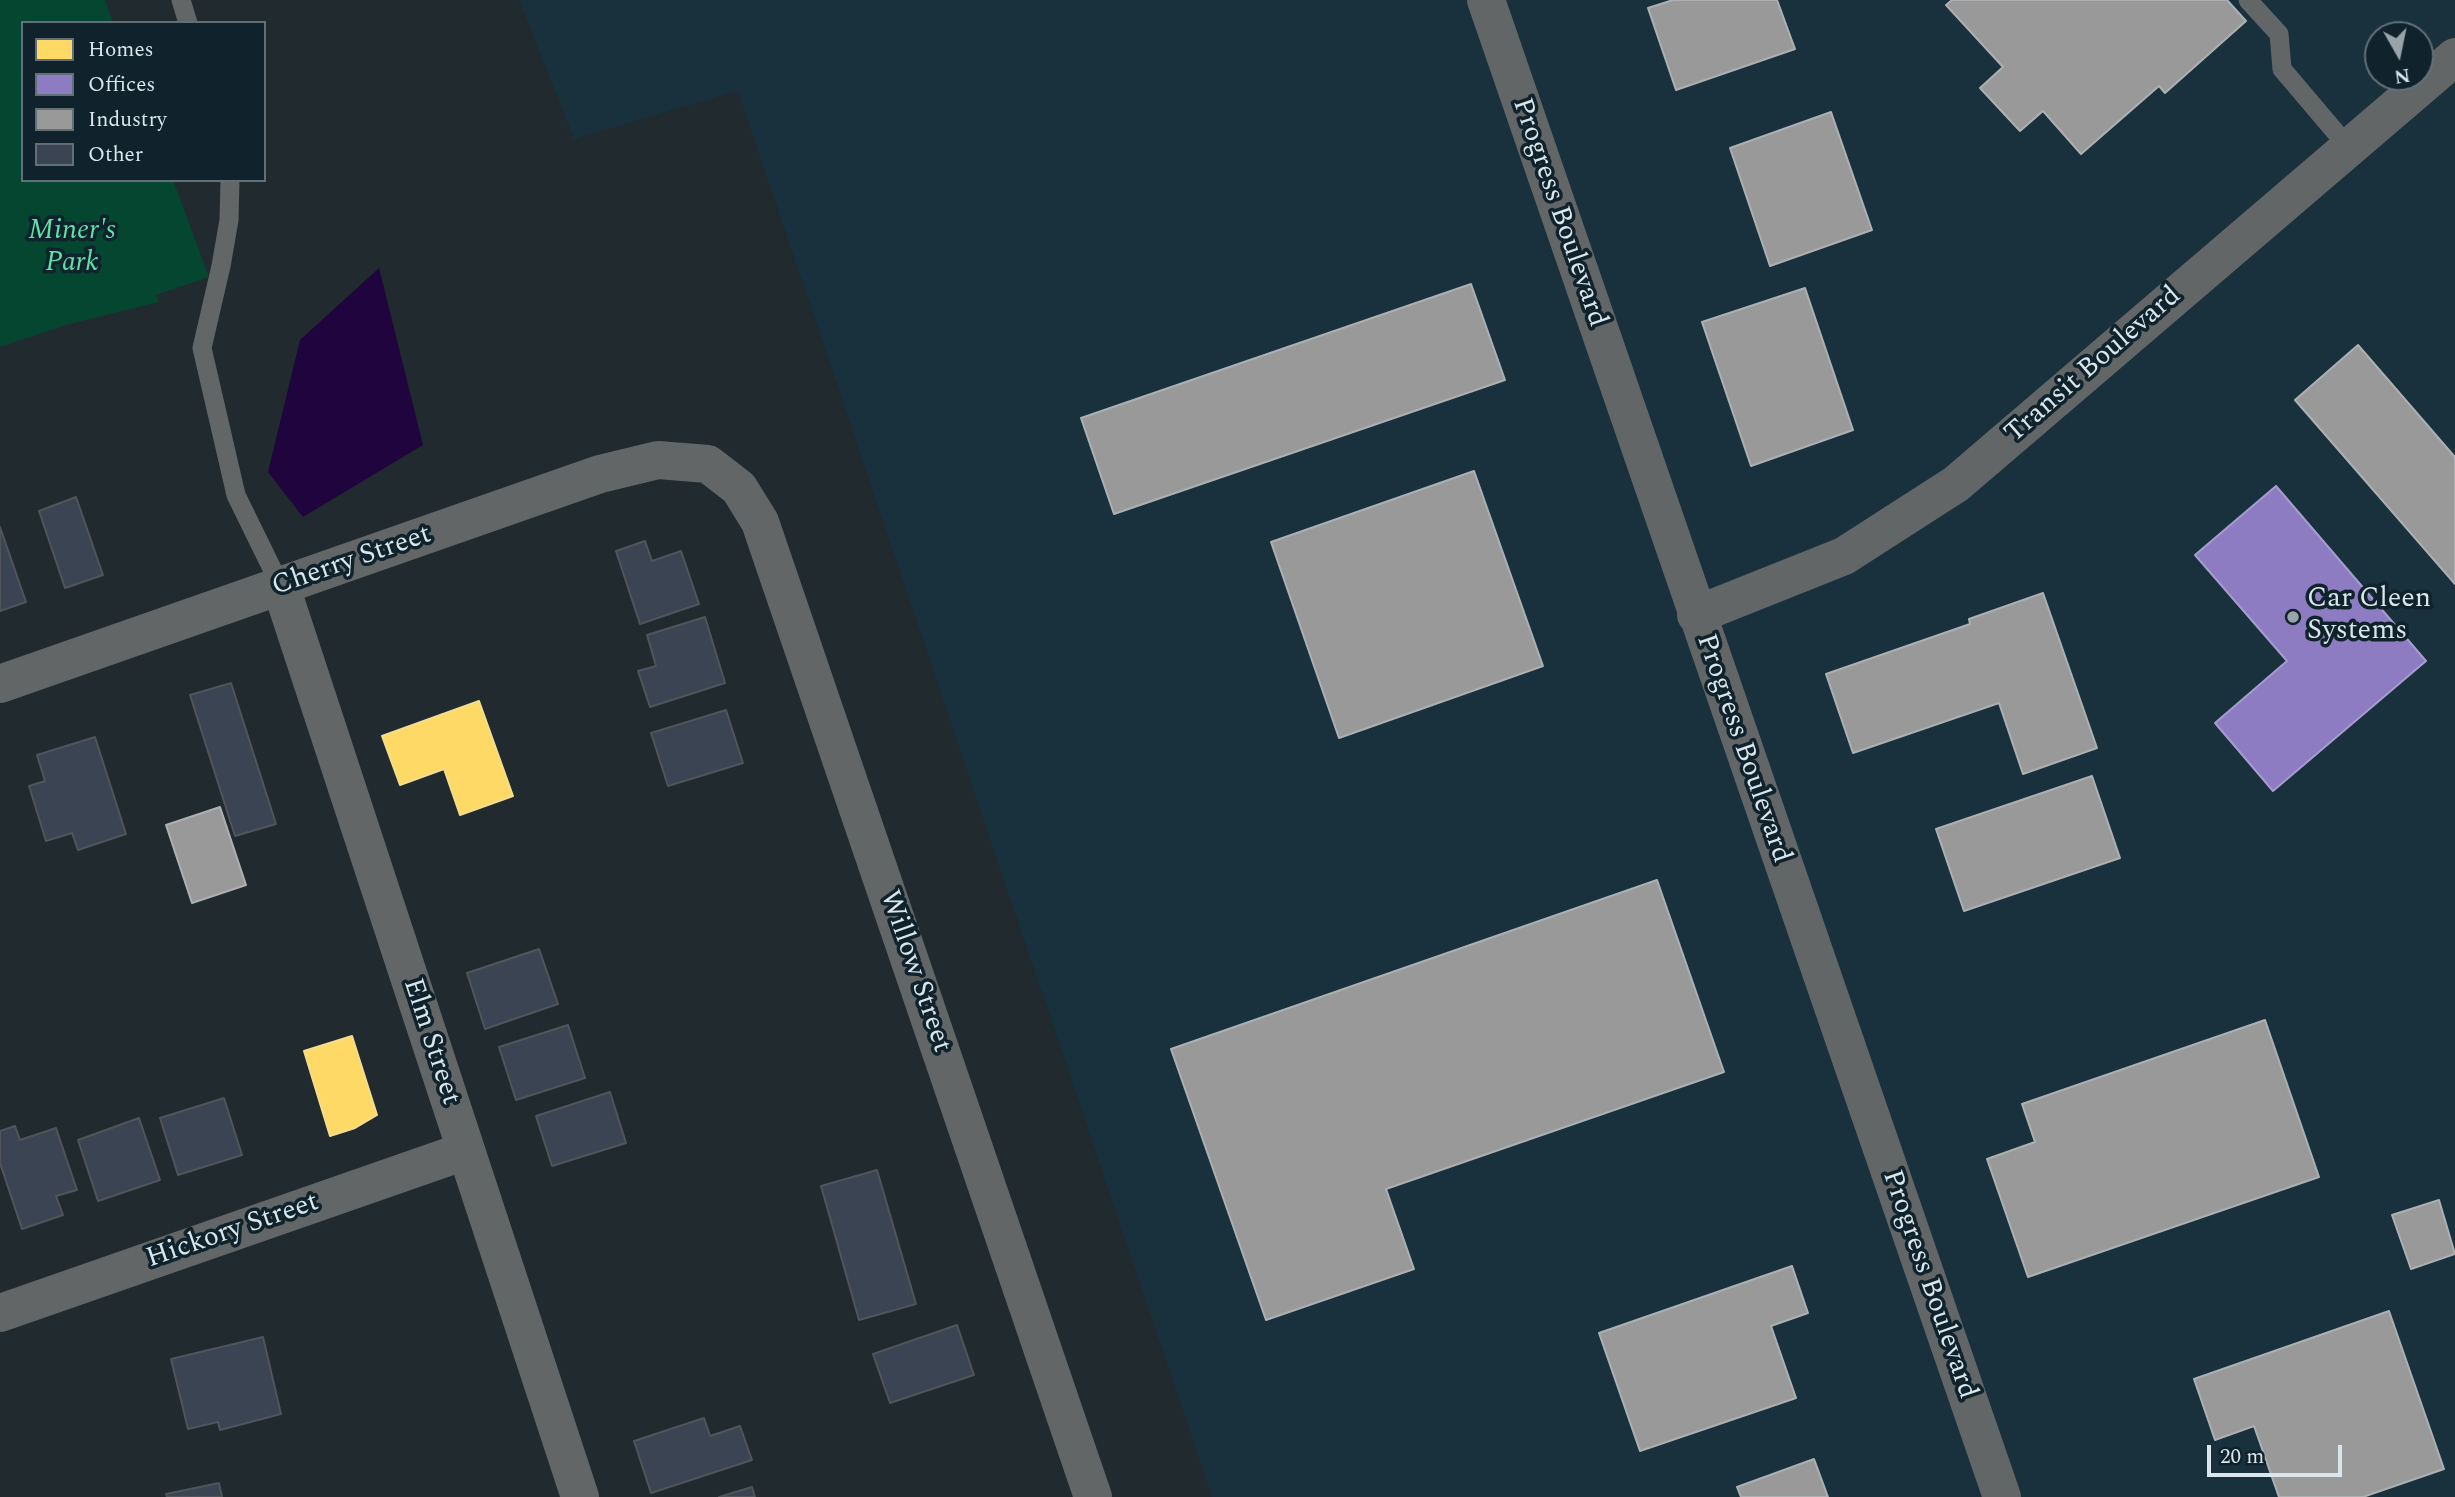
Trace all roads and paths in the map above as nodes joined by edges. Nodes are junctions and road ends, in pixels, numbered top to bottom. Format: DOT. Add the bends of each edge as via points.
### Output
graph roads {
  1 [pos="181,0"];
  2 [pos="1486,0"];
  3 [pos="2248,0"];
  4 [pos="187,21"];
  5 [pos="2455,57"];
  6 [pos="2349,148"];
  7 [pos="230,182"];
  8 [pos="708,464"];
  9 [pos="281,587"];
  10 [pos="1696,615"];
  11 [pos="0,684"];
  12 [pos="465,1151"];
  13 [pos="0,1313"];
  14 [pos="580,1497"];
  15 [pos="1093,1497"];
  16 [pos="2002,1497"];
  1 -- 4 [label="lane"];
  2 -- 10 [label="street, Progress Boulevard"];
  3 -- 6 [label="lane" via="2279,34 2282,69"];
  5 -- 6 [label="street, Transit Boulevard"];
  6 -- 10 [label="street, Transit Boulevard" via="1956,484 1844,556"];
  7 -- 9 [label="lane" via="229,220 202,348 236,495"];
  8 -- 9 [label="street, Cherry Street" via="658,460 600,474"];
  8 -- 15 [label="street, Willow Street" via="739,488 760,522"];
  9 -- 11 [label="street, Cherry Street"];
  9 -- 12 [label="street, Elm Street"];
  10 -- 16 [label="street, Progress Boulevard"];
  12 -- 13 [label="street, Hickory Street"];
  12 -- 14 [label="street, Elm Street"];
}
